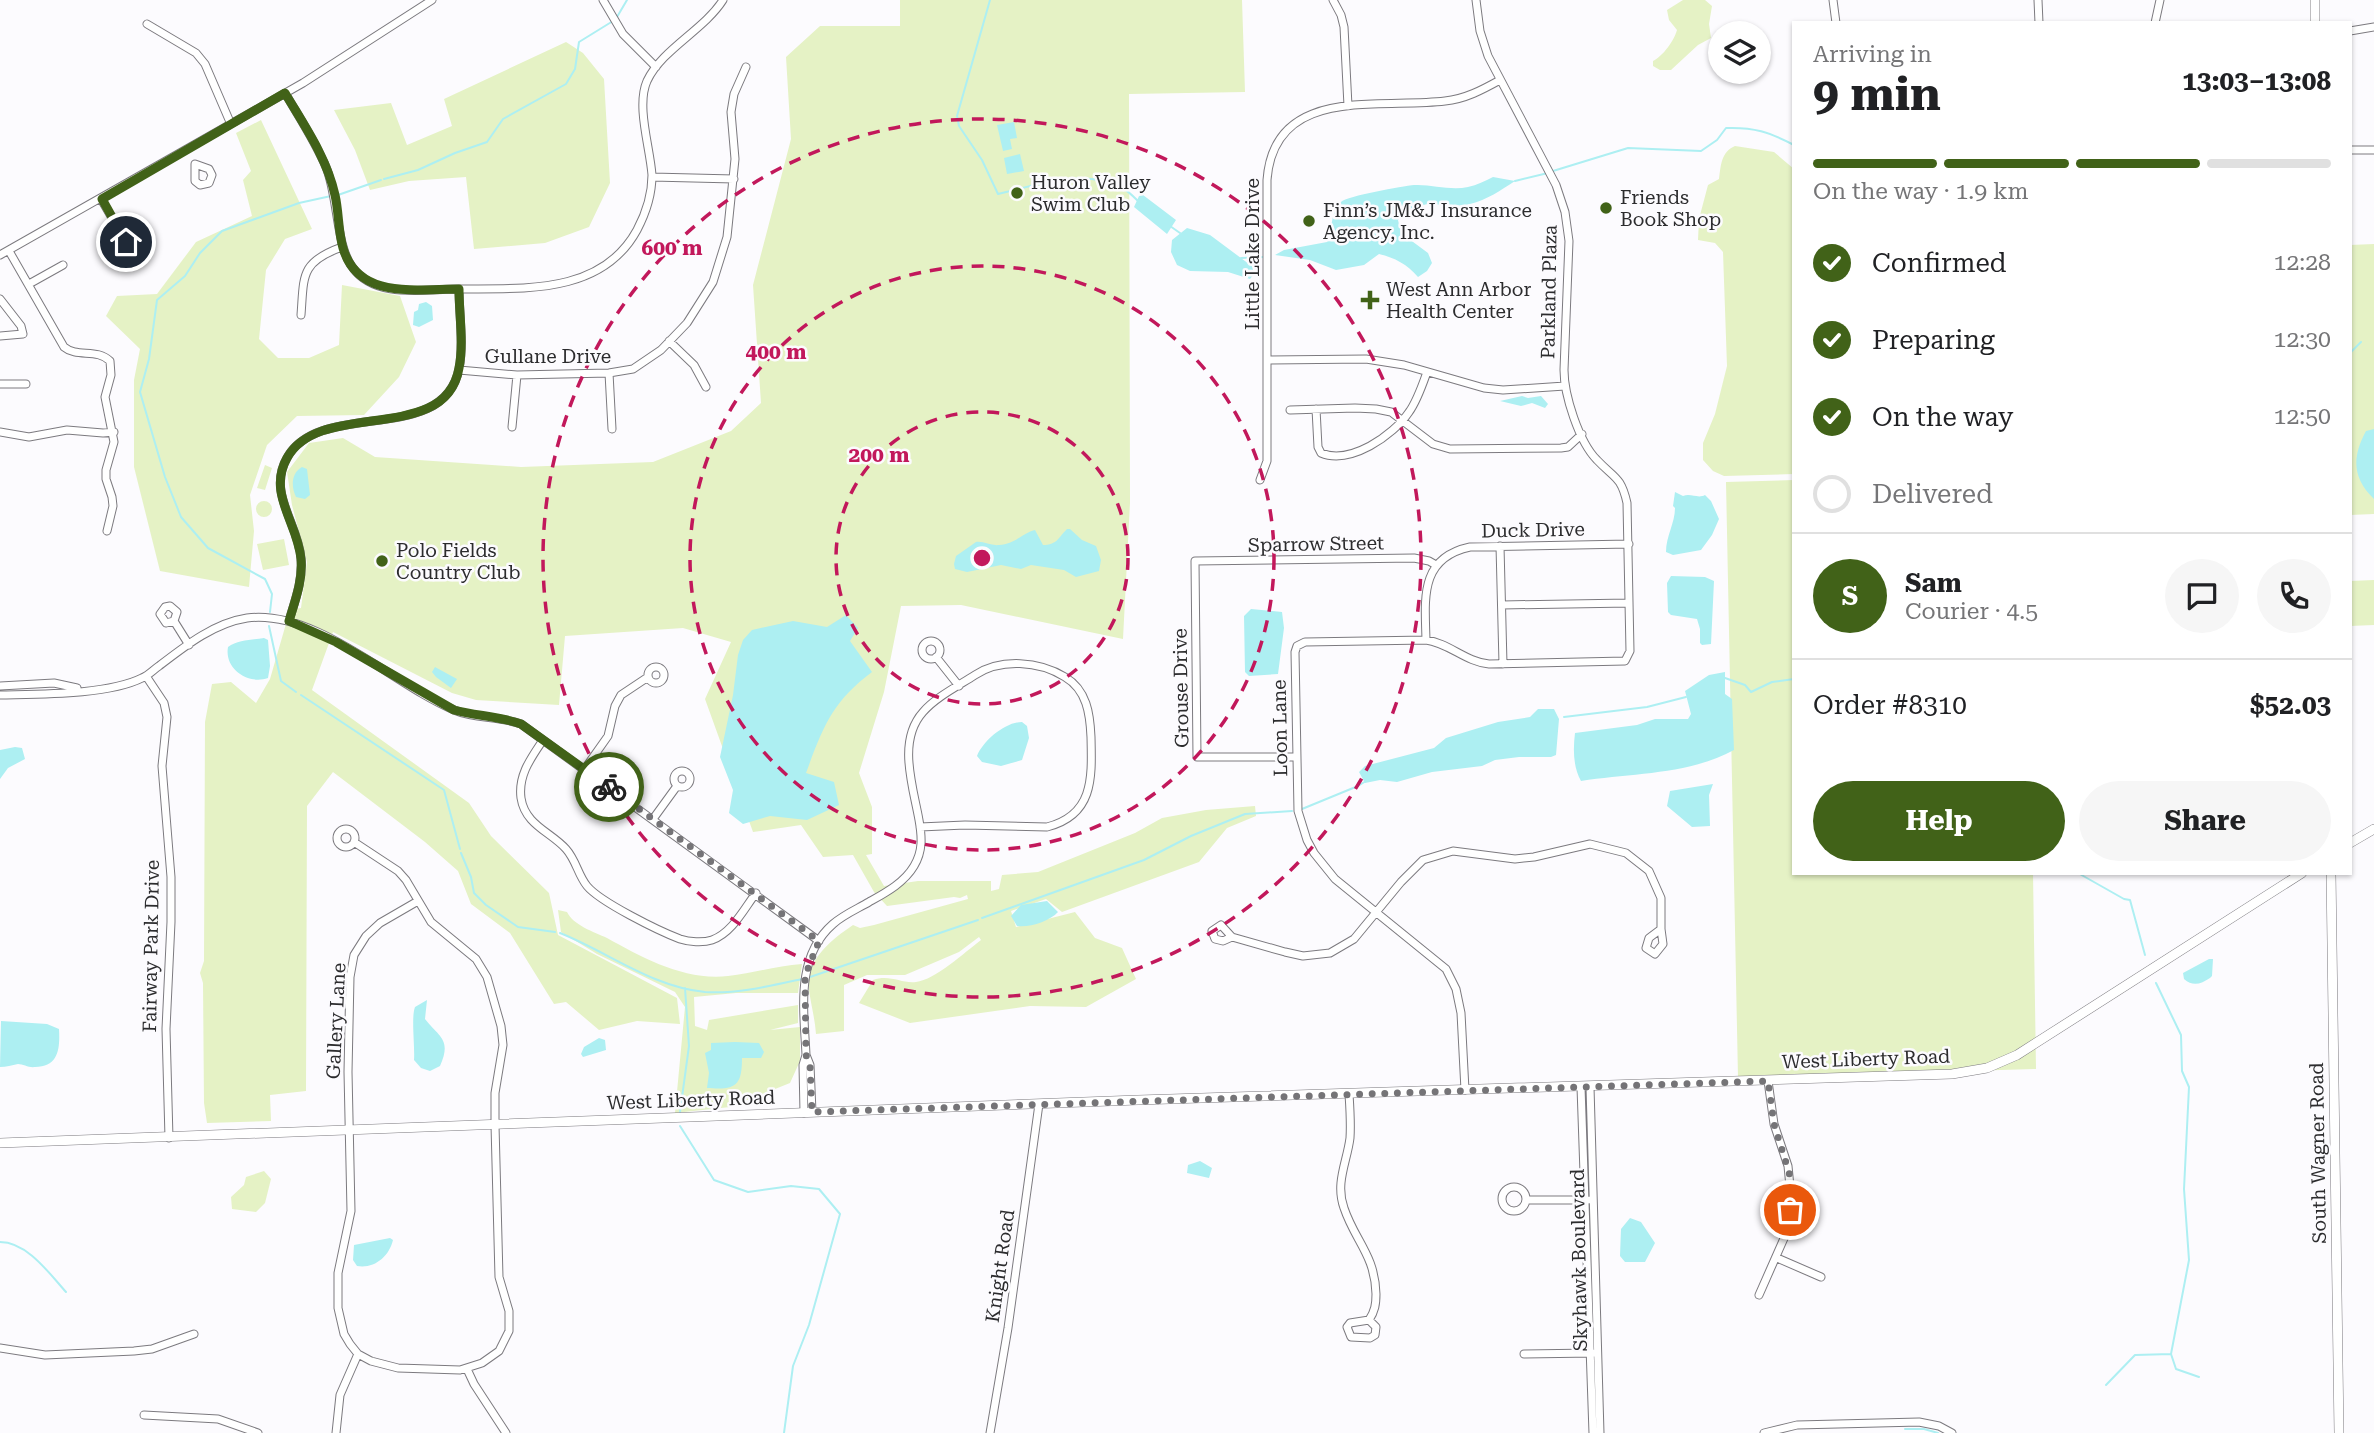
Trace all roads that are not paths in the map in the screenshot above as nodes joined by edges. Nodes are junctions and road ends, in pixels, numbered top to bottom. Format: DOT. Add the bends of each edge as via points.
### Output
graph roads {
  1 [pos="432,0"];
  2 [pos="603,0"];
  3 [pos="723,0"];
  4 [pos="1333,0"];
  5 [pos="1476,0"];
  6 [pos="1833,0"];
  7 [pos="2038,0"];
  8 [pos="2160,0"];
  9 [pos="2315,0"];
  10 [pos="1836,21"];
  11 [pos="2039,21"];
  12 [pos="2155,21"];
  13 [pos="2315,21"];
  14 [pos="146,24"];
  15 [pos="2374,27"];
  16 [pos="2352,31"];
  17 [pos="656,67"];
  18 [pos="746,67"];
  19 [pos="1500,80"];
  20 [pos="285,93"];
  21 [pos="1348,106"];
  22 [pos="230,122"];
  23 [pos="187,149"];
  24 [pos="2352,150"];
  25 [pos="2374,150"];
  26 [pos="195,164"];
  27 [pos="652,177"];
  28 [pos="734,179"];
  29 [pos="102,199"];
  30 [pos="126,242"];
  31 [pos="342,247"];
  32 [pos="9,251"];
  33 [pos="0,254"];
  34 [pos="63,265"];
  35 [pos="29,284"];
  36 [pos="459,289"];
  37 [pos="0,299"];
  38 [pos="301,315"];
  39 [pos="0,336"];
  40 [pos="669,341"];
  41 [pos="1267,360"];
  42 [pos="459,370"];
  43 [pos="1425,372"];
  44 [pos="609,373"];
  45 [pos="517,375"];
  46 [pos="0,384"];
  47 [pos="26,384"];
  48 [pos="1565,386"];
  49 [pos="706,387"];
  50 [pos="1316,409"];
  51 [pos="1290,410"];
  52 [pos="1401,420"];
  53 [pos="512,427"];
  54 [pos="612,429"];
  55 [pos="0,432"];
  56 [pos="114,432"];
  57 [pos="1582,434"];
  58 [pos="1260,480"];
  59 [pos="107,531"];
  60 [pos="1629,544"];
  61 [pos="1500,546"];
  62 [pos="1195,561"];
  63 [pos="1436,565"];
  64 [pos="1629,603"];
  65 [pos="1502,605"];
  66 [pos="174,621"];
  67 [pos="289,621"];
  68 [pos="1426,640"];
  69 [pos="189,645"];
  70 [pos="1630,651"];
  71 [pos="936,657"];
  72 [pos="1503,664"];
  73 [pos="146,676"];
  74 [pos="648,677"];
  75 [pos="47,684"];
  76 [pos="0,686"];
  77 [pos="959,686"];
  78 [pos="84,690"];
  79 [pos="47,694"];
  80 [pos="0,695"];
  81 [pos="543,740"];
  82 [pos="1296,757"];
  83 [pos="584,769"];
  84 [pos="677,786"];
  85 [pos="653,819"];
  86 [pos="920,827"];
  87 [pos="2374,829"];
  88 [pos="354,842"];
  89 [pos="2352,842"];
  90 [pos="2299,875"];
  91 [pos="2331,875"];
  92 [pos="756,893"];
  93 [pos="418,901"];
  94 [pos="1377,913"];
  95 [pos="1661,929"];
  96 [pos="1212,930"];
  97 [pos="819,941"];
  98 [pos="1768,1081"];
  99 [pos="1586,1087"];
  100 [pos="1465,1090"];
  101 [pos="1349,1094"];
  102 [pos="1039,1104"];
  103 [pos="808,1112"];
  104 [pos="495,1125"];
  105 [pos="349,1131"];
  106 [pos="169,1138"];
  107 [pos="0,1145"];
  108 [pos="1527,1200"];
  109 [pos="1588,1200"];
  110 [pos="1777,1258"];
  111 [pos="1821,1277"];
  112 [pos="1759,1295"];
  113 [pos="1369,1320"];
  114 [pos="194,1334"];
  115 [pos="0,1348"];
  116 [pos="1592,1353"];
  117 [pos="358,1354"];
  118 [pos="1524,1354"];
  119 [pos="467,1369"];
  120 [pos="144,1415"];
  121 [pos="258,1433"];
  122 [pos="336,1433"];
  123 [pos="506,1433"];
  124 [pos="990,1433"];
  125 [pos="1593,1433"];
  126 [pos="1600,1433"];
  127 [pos="1764,1433"];
  128 [pos="1952,1433"];
  129 [pos="2339,1433"];
  1 -- 20 [label="street"];
  2 -- 17 [label="street" via="623,34"];
  3 -- 17 [label="street"];
  4 -- 21 [label="street" via="1343,27"];
  5 -- 19 [label="street, Parkland Plaza" via="1482,40"];
  6 -- 10 [label="street"];
  7 -- 11 [label="street"];
  8 -- 12 [label="street"];
  9 -- 13 [label="main road"];
  14 -- 22 [label="street" via="196,53"];
  15 -- 16 [label="street"];
  17 -- 27 [label="street" via="643,96"];
  18 -- 28 [label="street, Gullane Drive" via="731,112"];
  19 -- 21 [label="street, Little Lake Drive" via="1471,95 1444,101"];
  19 -- 48 [label="street, Parkland Plaza" via="1564,204 1569,233"];
  20 -- 22 [label="street"];
  20 -- 31 [label="street" via="326,167"];
  21 -- 41 [label="street, Little Lake Drive" via="1301,118 1272,151 1267,180"];
  22 -- 23 [label="street"];
  23 -- 26 [label="street"];
  23 -- 29 [label="street"];
  24 -- 25 [label="street"];
  27 -- 28 [label="street"];
  27 -- 36 [label="street" via="640,224 607,265 586,277 552,285"];
  28 -- 40 [label="street, Gullane Drive" via="727,237 713,282 687,324"];
  29 -- 30 [label="street"];
  29 -- 32 [label="street"];
  31 -- 36 [label="street" via="350,265 369,283 396,289"];
  31 -- 38 [label="street" via="324,254 308,268"];
  32 -- 33 [label="street"];
  32 -- 35 [label="street"];
  34 -- 35 [label="street"];
  35 -- 56 [label="street" via="64,347 110,361 105,397"];
  36 -- 42 [label="street"];
  37 -- 39 [label="street" via="22,326 23,334"];
  40 -- 44 [label="street, Gullane Drive" via="633,369"];
  40 -- 49 [label="street" via="699,372"];
  41 -- 43 [label="street" via="1366,359"];
  41 -- 58 [label="street, Little Lake Drive" via="1267,461"];
  42 -- 45 [label="street, Gullane Drive"];
  42 -- 67 [label="street" via="452,388 431,407 316,432 287,457 281,495 302,560"];
  43 -- 48 [label="street" via="1503,390"];
  43 -- 52 [label="street" via="1417,396"];
  44 -- 45 [label="street, Gullane Drive"];
  44 -- 54 [label="street"];
  45 -- 53 [label="street"];
  46 -- 47 [label="street"];
  48 -- 57 [label="street, Parkland Plaza"];
  50 -- 51 [label="street"];
  50 -- 52 [label="street" via="1376,409"];
  50 -- 52 [label="street" via="1318,447 1328,456 1346,455 1380,442"];
  52 -- 57 [label="street" via="1433,444 1450,449 1561,448"];
  55 -- 56 [label="street" via="29,437 78,430"];
  56 -- 59 [label="street" via="106,470 113,506"];
  57 -- 60 [label="street, Parkland Plaza" via="1597,460 1624,486"];
  60 -- 61 [label="street, Duck Drive"];
  60 -- 64 [label="street, Parkland Plaza"];
  61 -- 63 [label="street, Duck Drive" via="1462,548"];
  61 -- 65 [label="street"];
  62 -- 63 [label="street, Sparrow Street" via="1414,558"];
  62 -- 82 [label="street, Grouse Drive" via="1197,757"];
  63 -- 68 [label="street" via="1425,591"];
  64 -- 65 [label="street"];
  64 -- 70 [label="street, Parkland Plaza"];
  65 -- 72 [label="street"];
  66 -- 69 [label="street"];
  67 -- 69 [label="street" via="263,617 233,621"];
  67 -- 81 [label="street" via="336,642 454,710 507,719"];
  68 -- 72 [label="street, Loon Lane" via="1476,663"];
  68 -- 82 [label="street, Loon Lane" via="1305,642 1297,646"];
  69 -- 73 [label="street"];
  70 -- 72 [label="street, Loon Lane" via="1625,661"];
  71 -- 77 [label="street"];
  73 -- 78 [label="street" via="122,686"];
  73 -- 106 [label="street, Fairway Park Drive" via="164,703 167,717 162,766 171,877 166,1028"];
  74 -- 83 [label="street" via="621,695 608,736"];
  75 -- 76 [label="street"];
  75 -- 78 [label="street"];
  75 -- 79 [label="street"];
  77 -- 86 [label="street" via="923,713 911,733 909,761"];
  77 -- 86 [label="street" via="984,669 1009,663 1052,670 1071,680 1086,702 1090,718 1087,796 1071,817 1047,827"];
  78 -- 79 [label="street"];
  79 -- 80 [label="street"];
  81 -- 83 [label="street"];
  81 -- 92 [label="street" via="526,766 521,800 541,830 567,850 588,888 602,901 682,940 697,942 722,934"];
  82 -- 94 [label="street, Loon Lane" via="1298,811 1307,840 1335,880"];
  83 -- 85 [label="street"];
  84 -- 85 [label="street"];
  85 -- 92 [label="street"];
  86 -- 97 [label="street" via="918,858 904,880 844,916"];
  87 -- 89 [label="main road"];
  88 -- 93 [label="street" via="397,871"];
  90 -- 98 [label="main road, West Liberty Road" via="1998,1065 1952,1074"];
  91 -- 129 [label="main road, South Wagner Road"];
  92 -- 97 [label="street"];
  93 -- 104 [label="street" via="431,922 465,948 487,977 503,1045"];
  93 -- 105 [label="street, Gallery Lane" via="380,923 354,955"];
  94 -- 95 [label="street" via="1423,860 1453,852 1534,858 1591,844 1626,853 1649,871 1661,898"];
  94 -- 96 [label="street" via="1354,939 1330,953 1303,956 1233,937 1221,925"];
  94 -- 100 [label="street, Loon Lane" via="1446,969 1456,989"];
  97 -- 103 [label="street" via="805,976"];
  98 -- 99 [label="main road, West Liberty Road"];
  98 -- 110 [label="street" via="1791,1192 1787,1230"];
  99 -- 100 [label="main road, West Liberty Road"];
  99 -- 109 [label="street, Skyhawk Boulevard"];
  100 -- 101 [label="main road, West Liberty Road"];
  101 -- 102 [label="main road, West Liberty Road"];
  101 -- 113 [label="street" via="1350,1140 1340,1193 1374,1269 1376,1305"];
  102 -- 103 [label="main road, West Liberty Road"];
  102 -- 124 [label="street, Knight Road"];
  103 -- 104 [label="main road, West Liberty Road"];
  104 -- 105 [label="main road, West Liberty Road"];
  104 -- 119 [label="street" via="499,1277 509,1311 509,1331 499,1351"];
  105 -- 106 [label="main road, West Liberty Road"];
  105 -- 117 [label="street, Gallery Lane" via="351,1211 337,1291 344,1334"];
  106 -- 107 [label="main road, West Liberty Road"];
  108 -- 109 [label="street"];
  109 -- 116 [label="street, Skyhawk Boulevard"];
  110 -- 111 [label="street"];
  110 -- 112 [label="street"];
  114 -- 115 [label="street" via="135,1351 46,1355"];
  116 -- 118 [label="street"];
  116 -- 125 [label="street, Skyhawk Boulevard"];
  116 -- 126 [label="street, Skyhawk Boulevard"];
  117 -- 119 [label="street" via="398,1368"];
  117 -- 122 [label="street" via="340,1395"];
  119 -- 123 [label="street"];
  120 -- 121 [label="street" via="218,1419"];
  127 -- 128 [label="street" via="1797,1425 1919,1422"];
}
